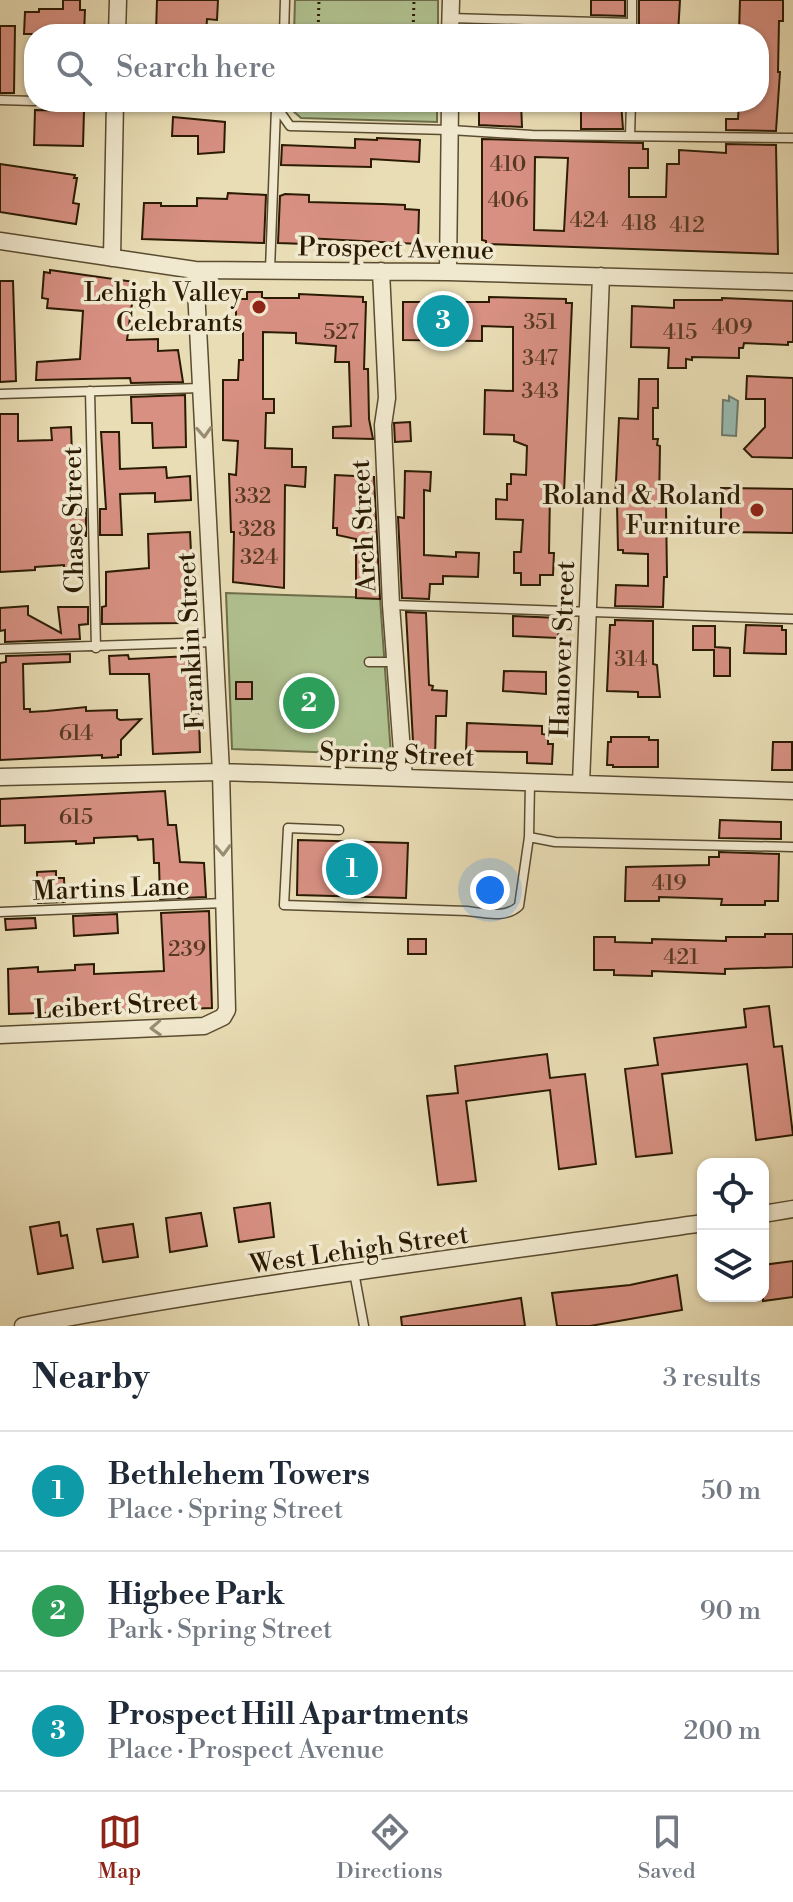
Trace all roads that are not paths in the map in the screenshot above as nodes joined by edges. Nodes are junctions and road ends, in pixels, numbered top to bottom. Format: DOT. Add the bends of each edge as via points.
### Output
graph roads {
  1 [pos="118,0"];
  2 [pos="285,0"];
  3 [pos="451,0"];
  4 [pos="632,0"];
  5 [pos="632,23"];
  6 [pos="117,24"];
  7 [pos="284,24"];
  8 [pos="450,24"];
  9 [pos="571,24"];
  10 [pos="0,100"];
  11 [pos="24,101"];
  12 [pos="115,112"];
  13 [pos="277,112"];
  14 [pos="282,112"];
  15 [pos="450,112"];
  16 [pos="631,112"];
  17 [pos="450,130"];
  18 [pos="630,136"];
  19 [pos="793,138"];
  20 [pos="0,241"];
  21 [pos="112,258"];
  22 [pos="195,270"];
  23 [pos="270,271"];
  24 [pos="381,271"];
  25 [pos="448,272"];
  26 [pos="601,276"];
  27 [pos="793,282"];
  28 [pos="202,388"];
  29 [pos="90,391"];
  30 [pos="0,394"];
  31 [pos="391,605"];
  32 [pos="587,612"];
  33 [pos="793,619"];
  34 [pos="214,642"];
  35 [pos="96,648"];
  36 [pos="0,649"];
  37 [pos="369,662"];
  38 [pos="395,662"];
  39 [pos="221,772"];
  40 [pos="0,777"];
  41 [pos="404,778"];
  42 [pos="530,782"];
  43 [pos="581,784"];
  44 [pos="793,791"];
  45 [pos="339,830"];
  46 [pos="529,837"];
  47 [pos="793,847"];
  48 [pos="224,903"];
  49 [pos="0,912"];
  50 [pos="227,1010"];
  51 [pos="0,1035"];
  52 [pos="793,1209"];
  53 [pos="769,1213"];
  54 [pos="697,1224"];
  55 [pos="354,1272"];
  56 [pos="23,1326"];
  57 [pos="364,1326"];
  1 -- 6 [label="street"];
  2 -- 7 [label="lane"];
  3 -- 8 [label="street"];
  4 -- 5 [label="lane"];
  5 -- 9 [label="lane"];
  10 -- 11 [label="lane"];
  12 -- 21 [label="street"];
  13 -- 23 [label="lane"];
  14 -- 17 [label="lane" via="290,126"];
  15 -- 17 [label="street"];
  16 -- 18 [label="lane"];
  17 -- 18 [label="lane"];
  17 -- 25 [label="street"];
  18 -- 19 [label="lane"];
  20 -- 21 [label="street, Prospect Avenue"];
  21 -- 22 [label="street, Prospect Avenue"];
  22 -- 23 [label="street, Prospect Avenue"];
  22 -- 28 [label="street, Franklin Street"];
  23 -- 24 [label="street, Prospect Avenue"];
  24 -- 25 [label="street, Prospect Avenue"];
  24 -- 31 [label="street, Arch Street"];
  25 -- 26 [label="street, Prospect Avenue"];
  26 -- 27 [label="street, Prospect Avenue"];
  26 -- 32 [label="street, Hanover Street"];
  28 -- 29 [label="lane"];
  28 -- 34 [label="street, Franklin Street, one-way"];
  29 -- 30 [label="lane"];
  29 -- 35 [label="lane, Chase Street"];
  31 -- 32 [label="lane"];
  31 -- 38 [label="street, Arch Street"];
  32 -- 33 [label="lane"];
  32 -- 43 [label="street, Hanover Street"];
  34 -- 35 [label="lane"];
  34 -- 39 [label="street, Franklin Street"];
  35 -- 36 [label="lane"];
  37 -- 38 [label="lane"];
  38 -- 41 [label="street, Arch Street"];
  39 -- 40 [label="street, Spring Street"];
  39 -- 41 [label="street, Spring Street"];
  39 -- 48 [label="street, Franklin Street, one-way"];
  41 -- 42 [label="street, Spring Street"];
  42 -- 43 [label="street, Spring Street"];
  42 -- 46 [label="lane"];
  43 -- 44 [label="street, Spring Street"];
  45 -- 46 [label="lane" via="288,828 284,905 512,912 519,906"];
  46 -- 47 [label="lane" via="555,842"];
  48 -- 49 [label="lane, Martins Lane"];
  48 -- 50 [label="street, Franklin Street"];
  50 -- 51 [label="street, Leibert Street, one-way" via="204,1026"];
  52 -- 53 [label="street"];
  54 -- 55 [label="street, West Lehigh Street"];
  55 -- 56 [label="street, West Lehigh Street"];
  55 -- 57 [label="lane"];
}
